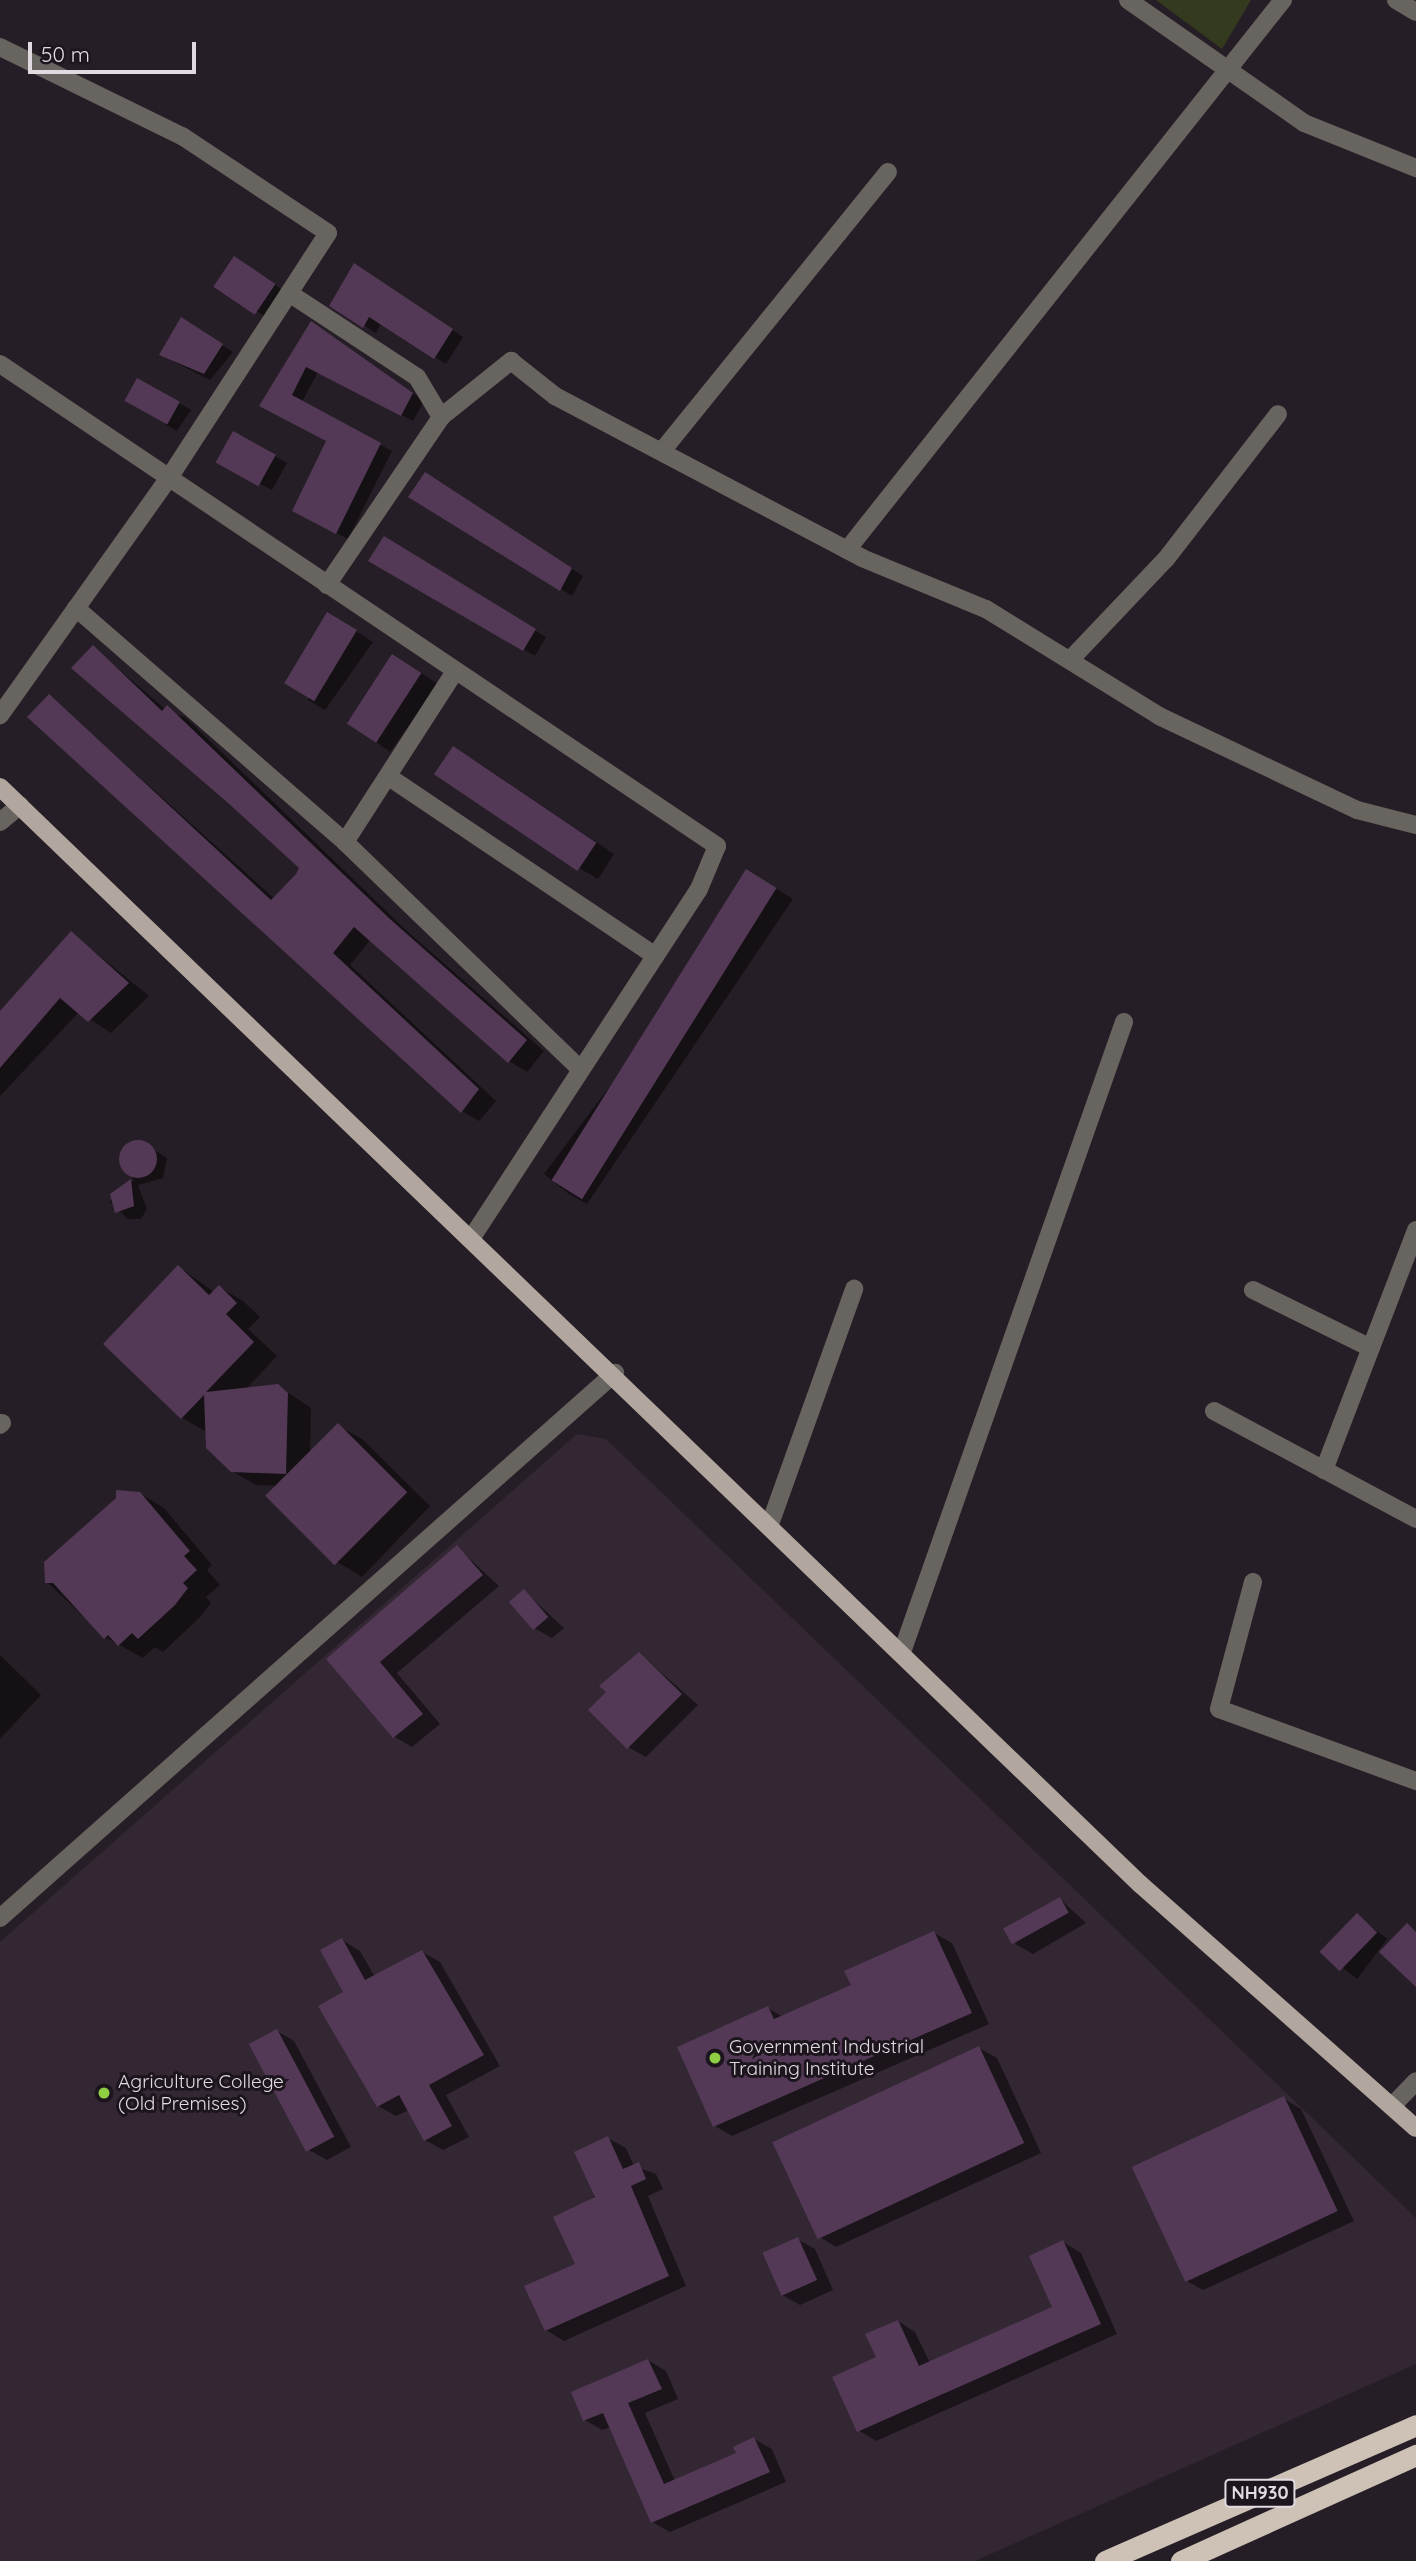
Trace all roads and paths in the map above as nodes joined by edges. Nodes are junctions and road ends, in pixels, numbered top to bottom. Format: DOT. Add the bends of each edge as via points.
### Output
graph roads {
  1 [pos="1128,0"];
  2 [pos="1283,0"];
  3 [pos="1396,0"];
  4 [pos="1416,12"];
  5 [pos="0,47"];
  6 [pos="1226,68"];
  7 [pos="1416,167"];
  8 [pos="888,172"];
  9 [pos="289,293"];
  10 [pos="0,364"];
  11 [pos="1278,414"];
  12 [pos="441,417"];
  13 [pos="662,452"];
  14 [pos="168,479"];
  15 [pos="847,550"];
  16 [pos="327,585"];
  17 [pos="76,608"];
  18 [pos="1070,660"];
  19 [pos="455,671"];
  20 [pos="0,715"];
  21 [pos="389,777"];
  22 [pos="0,787"];
  23 [pos="20,805"];
  24 [pos="0,822"];
  25 [pos="1416,825"];
  26 [pos="345,842"];
  27 [pos="655,956"];
  28 [pos="1124,1022"];
  29 [pos="581,1070"];
  30 [pos="1416,1230"];
  31 [pos="472,1237"];
  32 [pos="853,1289"];
  33 [pos="1252,1290"];
  34 [pos="1371,1348"];
  35 [pos="615,1373"];
  36 [pos="1214,1411"];
  37 [pos="1324,1470"];
  38 [pos="1416,1518"];
  39 [pos="770,1524"];
  40 [pos="1253,1582"];
  41 [pos="902,1652"];
  42 [pos="1416,1780"];
  43 [pos="0,1917"];
  44 [pos="1416,2081"];
  45 [pos="1392,2105"];
  46 [pos="1416,2129"];
  47 [pos="1416,2425"];
  48 [pos="1416,2455"];
  49 [pos="1105,2561"];
  50 [pos="1181,2561"];
  1 -- 6 [label="street"];
  2 -- 6 [label="street"];
  3 -- 4 [label="street"];
  5 -- 9 [label="street" via="181,136 328,233"];
  6 -- 7 [label="street" via="1304,123"];
  6 -- 15 [label="street"];
  8 -- 13 [label="street"];
  9 -- 12 [label="street" via="417,377"];
  9 -- 14 [label="street"];
  10 -- 14 [label="street"];
  11 -- 18 [label="street" via="1166,559"];
  12 -- 13 [label="street" via="511,361 555,397"];
  12 -- 16 [label="street"];
  13 -- 15 [label="street"];
  14 -- 16 [label="street"];
  14 -- 17 [label="street"];
  15 -- 18 [label="street" via="986,609"];
  16 -- 19 [label="street"];
  17 -- 20 [label="street"];
  17 -- 26 [label="street"];
  18 -- 25 [label="street" via="1171,722 1357,810"];
  19 -- 21 [label="street"];
  19 -- 27 [label="street" via="717,846 699,888"];
  21 -- 26 [label="street"];
  21 -- 27 [label="street"];
  22 -- 23 [label="main road"];
  23 -- 24 [label="street"];
  23 -- 31 [label="main road"];
  26 -- 29 [label="street"];
  27 -- 29 [label="street"];
  28 -- 41 [label="street"];
  29 -- 31 [label="street"];
  30 -- 34 [label="street"];
  31 -- 35 [label="main road"];
  32 -- 39 [label="street"];
  33 -- 34 [label="street"];
  34 -- 37 [label="street"];
  35 -- 39 [label="main road"];
  35 -- 43 [label="street"];
  36 -- 37 [label="street"];
  37 -- 38 [label="street"];
  39 -- 41 [label="main road"];
  40 -- 42 [label="street" via="1219,1709"];
  41 -- 45 [label="main road" via="1140,1884"];
  44 -- 45 [label="street"];
  45 -- 46 [label="main road"];
  47 -- 49 [label="highway, NH930"];
  48 -- 50 [label="highway, NH930"];
}
